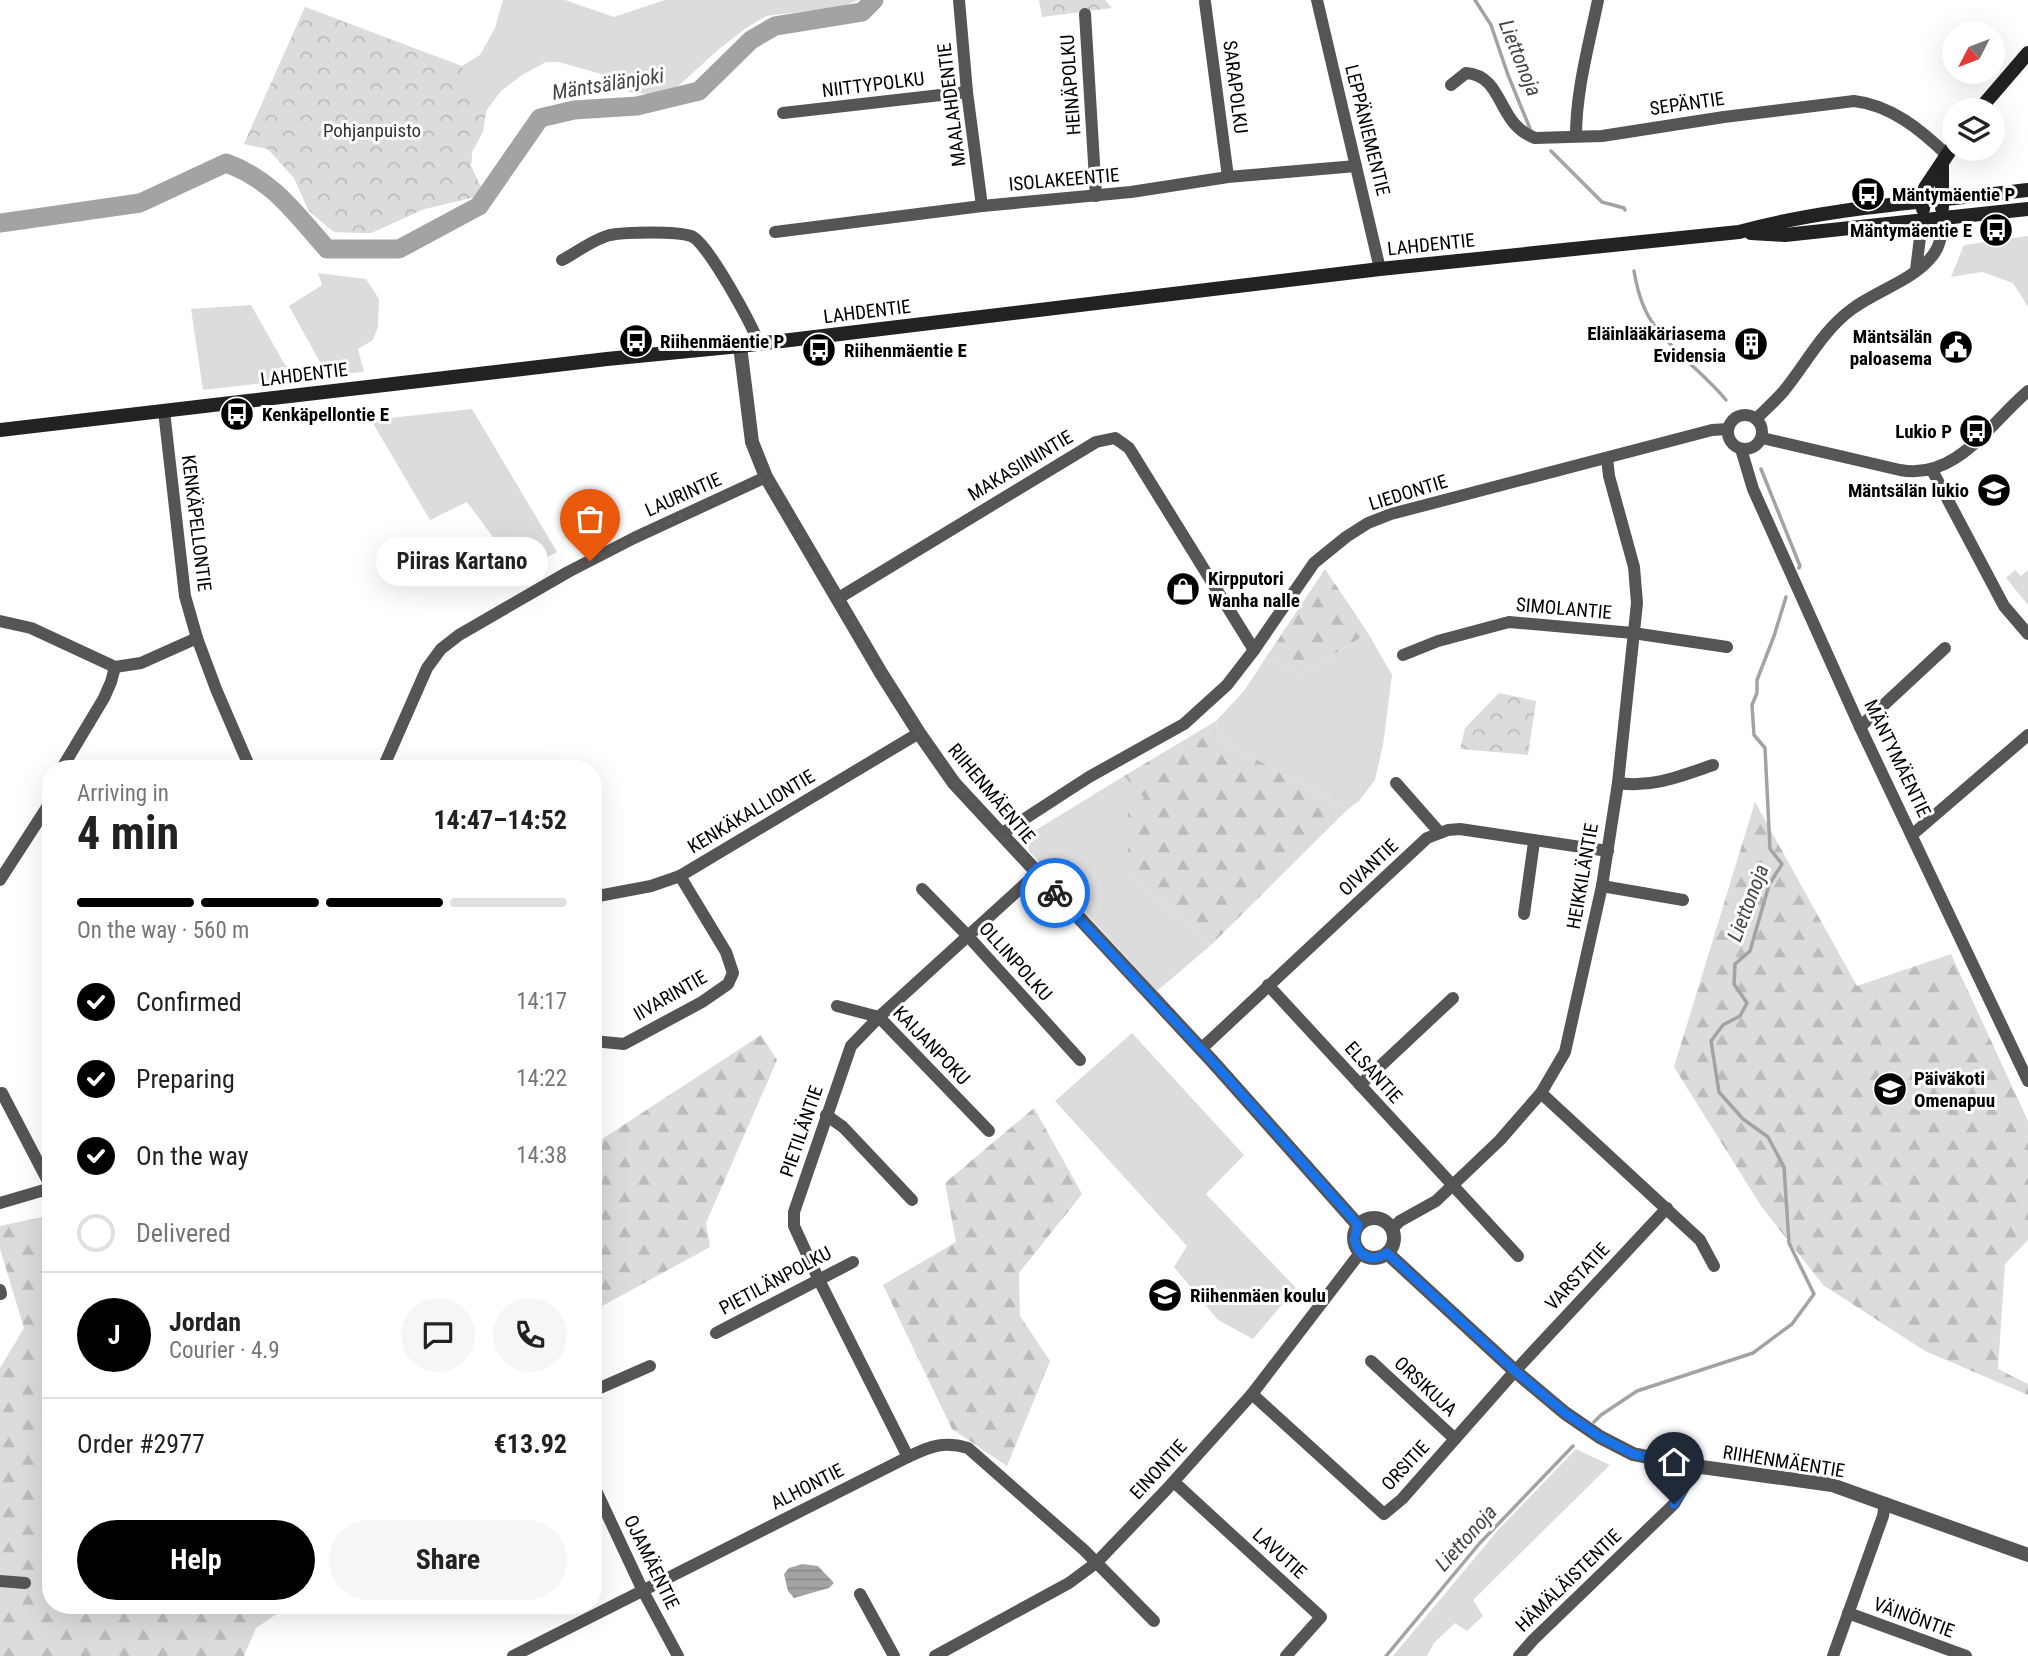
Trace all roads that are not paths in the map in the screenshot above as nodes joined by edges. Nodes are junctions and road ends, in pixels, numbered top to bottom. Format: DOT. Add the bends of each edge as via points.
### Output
graph roads {
  1 [pos="959,0"];
  2 [pos="1317,0"];
  3 [pos="1598,0"];
  4 [pos="1205,2"];
  5 [pos="1085,14"];
  6 [pos="2028,53"];
  7 [pos="1451,85"];
  8 [pos="967,92"];
  9 [pos="1989,98"];
  10 [pos="783,113"];
  11 [pos="1576,136"];
  12 [pos="1942,149"];
  13 [pos="1943,161"];
  14 [pos="1947,161"];
  15 [pos="1356,166"];
  16 [pos="1228,177"];
  17 [pos="2028,190"];
  18 [pos="1096,196"];
  19 [pos="1942,200"];
  20 [pos="1923,202"];
  21 [pos="982,205"];
  22 [pos="2028,209"];
  23 [pos="1943,219"];
  24 [pos="1922,221"];
  25 [pos="775,232"];
  26 [pos="1739,232"];
  27 [pos="562,260"];
  28 [pos="1380,269"];
  29 [pos="1916,270"];
  30 [pos="759,344"];
  31 [pos="740,346"];
  32 [pos="2028,391"];
  33 [pos="164,411"];
  34 [pos="1756,419"];
  35 [pos="1728,429"];
  36 [pos="0,430"];
  37 [pos="1762,438"];
  38 [pos="1741,449"];
  39 [pos="1607,458"];
  40 [pos="1932,470"];
  41 [pos="766,477"];
  42 [pos="837,599"];
  43 [pos="0,621"];
  44 [pos="1633,633"];
  45 [pos="2028,634"];
  46 [pos="197,638"];
  47 [pos="1727,648"];
  48 [pos="1945,648"];
  49 [pos="1254,650"];
  50 [pos="1403,655"];
  51 [pos="115,667"];
  52 [pos="1860,727"];
  53 [pos="919,733"];
  54 [pos="2028,735"];
  55 [pos="67,760"];
  56 [pos="247,760"];
  57 [pos="387,760"];
  58 [pos="1713,765"];
  59 [pos="1396,783"];
  60 [pos="1618,783"];
  61 [pos="42,815"];
  62 [pos="1440,833"];
  63 [pos="1001,834"];
  64 [pos="1913,834"];
  65 [pos="1535,842"];
  66 [pos="1608,851"];
  67 [pos="1036,874"];
  68 [pos="680,876"];
  69 [pos="0,880"];
  70 [pos="1602,886"];
  71 [pos="922,889"];
  72 [pos="602,896"];
  73 [pos="1683,900"];
  74 [pos="1524,914"];
  75 [pos="967,935"];
  76 [pos="1268,985"];
  77 [pos="1453,998"];
  78 [pos="837,1006"];
  79 [pos="879,1017"];
  80 [pos="602,1042"];
  81 [pos="1201,1049"];
  82 [pos="1080,1060"];
  83 [pos="2028,1081"];
  84 [pos="1360,1085"];
  85 [pos="2,1093"];
  86 [pos="1541,1093"];
  87 [pos="826,1115"];
  88 [pos="989,1131"];
  89 [pos="42,1170"];
  90 [pos="1451,1186"];
  91 [pos="42,1190"];
  92 [pos="912,1199"];
  93 [pos="0,1203"];
  94 [pos="1667,1208"];
  95 [pos="1358,1225"];
  96 [pos="1392,1229"];
  97 [pos="1360,1253"];
  98 [pos="1387,1253"];
  99 [pos="1518,1256"];
  100 [pos="853,1262"];
  101 [pos="1714,1266"];
  102 [pos="818,1278"];
  103 [pos="716,1333"];
  104 [pos="1371,1361"];
  105 [pos="650,1366"];
  106 [pos="1515,1371"];
  107 [pos="602,1387"];
  108 [pos="1252,1394"];
  109 [pos="1455,1439"];
  110 [pos="908,1457"];
  111 [pos="1687,1465"];
  112 [pos="1174,1482"];
  113 [pos="602,1503"];
  114 [pos="1885,1503"];
  115 [pos="2028,1555"];
  116 [pos="1096,1563"];
  117 [pos="0,1581"];
  118 [pos="25,1583"];
  119 [pos="643,1591"];
  120 [pos="860,1594"];
  121 [pos="602,1612"];
  122 [pos="1848,1613"];
  123 [pos="598,1614"];
  124 [pos="1154,1621"];
  125 [pos="541,1643"];
  126 [pos="1959,1655"];
  127 [pos="513,1656"];
  128 [pos="548,1656"];
  129 [pos="678,1656"];
  130 [pos="894,1656"];
  131 [pos="935,1656"];
  132 [pos="1286,1656"];
  133 [pos="1520,1656"];
  134 [pos="1833,1656"];
  1 -- 8 [label="street, MAALAHDENTIE"];
  2 -- 15 [label="street, LEPPÄNIEMENTIE"];
  3 -- 11 [label="street" via="1580,85"];
  4 -- 16 [label="street, SARAPOLKU"];
  5 -- 18 [label="street, HEINÄPOLKU"];
  6 -- 9 [label="main road"];
  7 -- 11 [label="street, SEPÄNTIE" via="1466,73 1479,74 1489,82 1509,120 1525,135 1545,140"];
  8 -- 10 [label="street, NIITTYPOLKU"];
  8 -- 21 [label="street, MAALAHDENTIE"];
  11 -- 12 [label="street, SEPÄNTIE" via="1854,101 1873,103 1910,123"];
  13 -- 20 [label="main road" via="1925,188"];
  14 -- 19 [label="main road"];
  15 -- 16 [label="street, ISOLAKEENTIE"];
  15 -- 28 [label="street, LEPPÄNIEMENTIE"];
  16 -- 18 [label="street, ISOLAKEENTIE"];
  17 -- 19 [label="main road, LAHDENTIE"];
  18 -- 21 [label="street, ISOLAKEENTIE"];
  19 -- 20 [label="main road, LAHDENTIE"];
  19 -- 23 [label="main road"];
  20 -- 24 [label="main road"];
  20 -- 26 [label="main road, LAHDENTIE" via="1778,221"];
  21 -- 25 [label="street, ISOLAKEENTIE"];
  22 -- 23 [label="main road, LAHDENTIE"];
  23 -- 24 [label="main road, LAHDENTIE"];
  23 -- 29 [label="street" via="1934,254"];
  24 -- 26 [label="main road, LAHDENTIE" via="1784,235"];
  24 -- 29 [label="street"];
  26 -- 28 [label="main road, LAHDENTIE"];
  27 -- 30 [label="street" via="608,236 691,236 706,250"];
  28 -- 30 [label="main road, LAHDENTIE"];
  29 -- 34 [label="street" via="1853,309 1828,332 1783,392"];
  30 -- 31 [label="main road, LAHDENTIE"];
  31 -- 33 [label="main road, LAHDENTIE"];
  31 -- 41 [label="street, RIIHENMÄENTIE" via="752,442"];
  32 -- 40 [label="street" via="1961,456"];
  33 -- 36 [label="main road, LAHDENTIE"];
  33 -- 46 [label="street, KENKÄPELLONTIE" via="186,596"];
  34 -- 35 [label="street" via="1742,415"];
  34 -- 37 [label="street"];
  35 -- 38 [label="street" via="1730,439"];
  35 -- 39 [label="street, LIEDONTIE"];
  37 -- 38 [label="street" via="1751,448"];
  37 -- 40 [label="street" via="1900,470"];
  38 -- 52 [label="street, MÄNTYMÄENTIE" via="1753,489"];
  39 -- 44 [label="street, HEIKKILÄNTIE" via="1634,567 1637,603"];
  39 -- 49 [label="street, LIEDONTIE" via="1368,523 1314,563"];
  40 -- 45 [label="street" via="2004,606"];
  41 -- 42 [label="street, RIIHENMÄENTIE"];
  41 -- 57 [label="street, LAURINTIE" via="634,538 458,635 427,668"];
  42 -- 49 [label="street, MAKASIININTIE" via="1096,442 1115,438 1129,448"];
  42 -- 53 [label="street, RIIHENMÄENTIE"];
  43 -- 51 [label="street" via="31,628"];
  44 -- 47 [label="street, SIMOLANTIE"];
  44 -- 50 [label="street, SIMOLANTIE" via="1509,622"];
  44 -- 60 [label="street, HEIKKILÄNTIE"];
  46 -- 51 [label="street" via="141,663"];
  46 -- 56 [label="street"];
  48 -- 52 [label="street"];
  49 -- 63 [label="street, LIEDONTIE" via="1227,685 1184,724 1089,777"];
  51 -- 55 [label="street" via="104,698"];
  52 -- 64 [label="street, MÄNTYMÄENTIE"];
  53 -- 63 [label="street, RIIHENMÄENTIE" via="954,782"];
  53 -- 68 [label="street, KENKÄKALLIONTIE"];
  54 -- 64 [label="street"];
  58 -- 60 [label="street" via="1664,782"];
  59 -- 62 [label="street"];
  60 -- 66 [label="street, HEIKKILÄNTIE"];
  61 -- 69 [label="street"];
  62 -- 65 [label="street" via="1460,829"];
  62 -- 76 [label="street, OIVANTIE" via="1426,838"];
  63 -- 67 [label="street, RIIHENMÄENTIE"];
  64 -- 83 [label="street, MÄNTYMÄENTIE"];
  65 -- 66 [label="street"];
  65 -- 74 [label="street"];
  66 -- 70 [label="street, HEIKKILÄNTIE"];
  67 -- 75 [label="street, PIETILÄNTIE"];
  67 -- 81 [label="street, RIIHENMÄENTIE"];
  68 -- 72 [label="street, KENKÄKALLIONTIE"];
  68 -- 80 [label="street, IIVARINTIE" via="726,952 733,973 728,984 624,1044"];
  70 -- 73 [label="street"];
  70 -- 86 [label="street, HEIKKILÄNTIE" via="1565,1052"];
  71 -- 75 [label="street, OLLINPOLKU"];
  75 -- 79 [label="street, PIETILÄNTIE"];
  75 -- 82 [label="street, OLLINPOLKU"];
  76 -- 81 [label="street, OIVANTIE"];
  76 -- 84 [label="street, ELSANTIE"];
  77 -- 84 [label="street"];
  78 -- 79 [label="street, KAIJANPOKU"];
  79 -- 87 [label="street, PIETILÄNTIE" via="851,1046"];
  79 -- 88 [label="street, KAIJANPOKU"];
  81 -- 95 [label="street, RIIHENMÄENTIE"];
  84 -- 90 [label="street, ELSANTIE"];
  85 -- 89 [label="street"];
  86 -- 90 [label="street, HEIKKILÄNTIE"];
  86 -- 94 [label="street"];
  87 -- 92 [label="street"];
  87 -- 102 [label="street, PIETILÄNTIE" via="794,1212 794,1226"];
  90 -- 96 [label="street, HEIKKILÄNTIE"];
  90 -- 99 [label="street, ELSANTIE"];
  91 -- 93 [label="street"];
  94 -- 101 [label="street" via="1700,1240"];
  94 -- 106 [label="street, VARSTATIE"];
  95 -- 96 [label="street" via="1376,1219"];
  95 -- 97 [label="street" via="1354,1239"];
  96 -- 98 [label="street" via="1394,1242"];
  97 -- 98 [label="street" via="1376,1258"];
  97 -- 108 [label="street, EINONTIE"];
  98 -- 106 [label="street, RIIHENMÄENTIE"];
  100 -- 102 [label="street, PIETILÄNPOLKU"];
  102 -- 103 [label="street, PIETILÄNPOLKU"];
  102 -- 110 [label="street, PIETILÄNTIE"];
  104 -- 109 [label="street, ORSIKUJA"];
  105 -- 107 [label="street"];
  106 -- 109 [label="street, ORSITIE"];
  106 -- 111 [label="street, RIIHENMÄENTIE" via="1600,1437 1633,1454"];
  108 -- 109 [label="street, ORSITIE" via="1384,1514"];
  108 -- 112 [label="street, EINONTIE"];
  110 -- 116 [label="street, ALHONTIE" via="934,1444 968,1448"];
  110 -- 119 [label="street, ALHONTIE"];
  111 -- 114 [label="street, RIIHENMÄENTIE" via="1832,1485"];
  111 -- 133 [label="street, HÄMÄLÄISTENTIE" via="1688,1480 1674,1504"];
  112 -- 116 [label="street, EINONTIE"];
  112 -- 132 [label="street, LAVUTIE" via="1321,1618"];
  113 -- 119 [label="street, OJAMÄENTIE"];
  114 -- 115 [label="street, RIIHENMÄENTIE"];
  114 -- 122 [label="street"];
  116 -- 124 [label="street, ALHONTIE"];
  116 -- 131 [label="street, EINONTIE" via="1069,1583"];
  117 -- 118 [label="street"];
  119 -- 121 [label="street, ALHONTIE"];
  119 -- 129 [label="street, OJAMÄENTIE"];
  120 -- 130 [label="street"];
  122 -- 126 [label="street, VÄINÖNTIE"];
  122 -- 134 [label="street"];
  123 -- 125 [label="street, ALHONTIE"];
  125 -- 127 [label="street, ALHONTIE"];
  125 -- 128 [label="street"];
}
